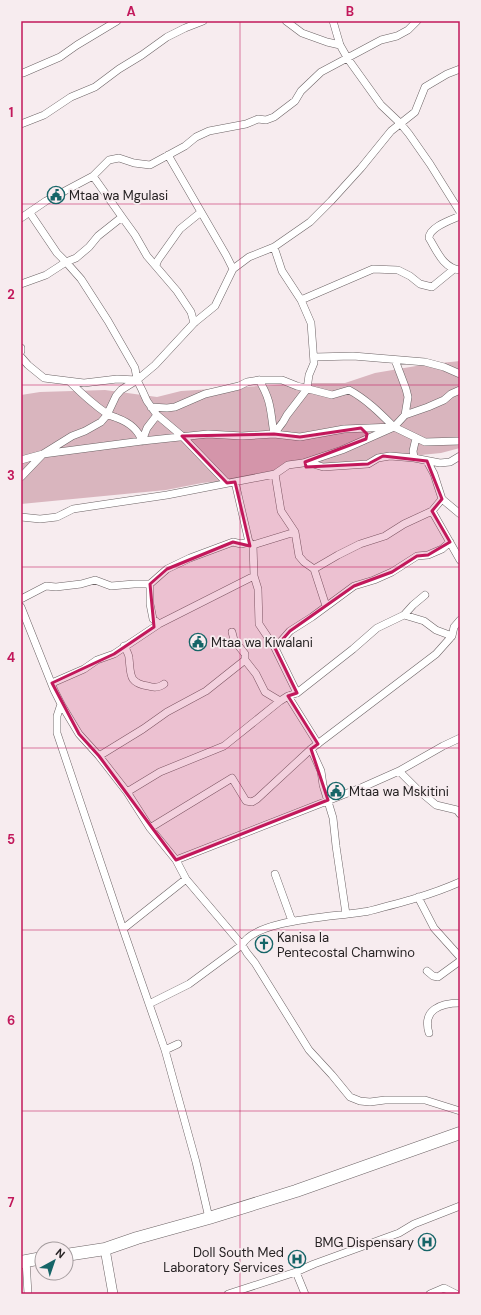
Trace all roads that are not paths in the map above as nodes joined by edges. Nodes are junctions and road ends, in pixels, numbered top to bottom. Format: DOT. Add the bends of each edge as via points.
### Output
graph roads {
  1 [pos="117,21"];
  2 [pos="202,21"];
  3 [pos="286,21"];
  4 [pos="333,21"];
  5 [pos="417,21"];
  6 [pos="340,45"];
  7 [pos="348,59"];
  8 [pos="460,69"];
  9 [pos="22,72"];
  10 [pos="400,123"];
  11 [pos="21,124"];
  12 [pos="168,155"];
  13 [pos="93,176"];
  14 [pos="201,212"];
  15 [pos="460,212"];
  16 [pos="30,213"];
  17 [pos="460,216"];
  18 [pos="122,217"];
  19 [pos="21,218"];
  20 [pos="274,246"];
  21 [pos="66,262"];
  22 [pos="156,265"];
  23 [pos="232,269"];
  24 [pos="457,270"];
  25 [pos="21,284"];
  26 [pos="301,300"];
  27 [pos="194,323"];
  28 [pos="21,356"];
  29 [pos="314,357"];
  30 [pos="395,360"];
  31 [pos="460,374"];
  32 [pos="137,380"];
  33 [pos="259,380"];
  34 [pos="70,382"];
  35 [pos="307,388"];
  36 [pos="460,390"];
  37 [pos="151,407"];
  38 [pos="406,414"];
  39 [pos="107,415"];
  40 [pos="157,415"];
  41 [pos="394,427"];
  42 [pos="361,428"];
  43 [pos="274,434"];
  44 [pos="182,436"];
  45 [pos="416,438"];
  46 [pos="366,439"];
  47 [pos="142,440"];
  48 [pos="460,441"];
  49 [pos="43,454"];
  50 [pos="460,456"];
  51 [pos="414,458"];
  52 [pos="21,460"];
  53 [pos="427,461"];
  54 [pos="307,462"];
  55 [pos="275,474"];
  56 [pos="21,477"];
  57 [pos="231,482"];
  58 [pos="442,499"];
  59 [pos="432,511"];
  60 [pos="460,514"];
  61 [pos="21,517"];
  62 [pos="295,532"];
  63 [pos="450,542"];
  64 [pos="251,543"];
  65 [pos="460,560"];
  66 [pos="314,569"];
  67 [pos="254,576"];
  68 [pos="150,584"];
  69 [pos="425,595"];
  70 [pos="21,599"];
  71 [pos="326,606"];
  72 [pos="21,607"];
  73 [pos="404,615"];
  74 [pos="460,620"];
  75 [pos="159,624"];
  76 [pos="232,632"];
  77 [pos="452,636"];
  78 [pos="124,646"];
  79 [pos="275,648"];
  80 [pos="245,660"];
  81 [pos="52,682"];
  82 [pos="164,684"];
  83 [pos="297,693"];
  84 [pos="288,696"];
  85 [pos="280,701"];
  86 [pos="61,704"];
  87 [pos="460,738"];
  88 [pos="318,744"];
  89 [pos="311,749"];
  90 [pos="99,756"];
  91 [pos="399,771"];
  92 [pos="126,792"];
  93 [pos="328,800"];
  94 [pos="460,814"];
  95 [pos="150,828"];
  96 [pos="176,860"];
  97 [pos="275,874"];
  98 [pos="186,879"];
  99 [pos="460,882"];
  100 [pos="418,898"];
  101 [pos="346,914"];
  102 [pos="292,921"];
  103 [pos="123,930"];
  104 [pos="242,945"];
  105 [pos="460,957"];
  106 [pos="460,962"];
  107 [pos="427,972"];
  108 [pos="460,1003"];
  109 [pos="149,1004"];
  110 [pos="429,1033"];
  111 [pos="178,1044"];
  112 [pos="165,1050"];
  113 [pos="460,1111"];
  114 [pos="460,1133"];
  115 [pos="460,1206"];
  116 [pos="209,1218"];
  117 [pos="104,1250"];
  118 [pos="74,1254"];
  119 [pos="34,1259"];
  120 [pos="24,1261"];
  121 [pos="296,1272"];
  122 [pos="28,1294"];
  123 [pos="113,1294"];
  124 [pos="228,1294"];
  125 [pos="305,1294"];
  126 [pos="430,1294"];
  127 [pos="456,1294"];
  1 -- 9 [label="street" via="60,57"];
  2 -- 11 [label="street" via="167,37 95,87 71,97 44,115"];
  3 -- 6 [label="street" via="302,33"];
  4 -- 6 [label="street"];
  5 -- 7 [label="street" via="408,30 381,40"];
  6 -- 7 [label="street"];
  7 -- 10 [label="street" via="381,105"];
  7 -- 12 [label="street" via="321,72 301,91 295,101 274,117 209,131"];
  8 -- 10 [label="street" via="425,87 415,112"];
  10 -- 15 [label="street"];
  10 -- 20 [label="street" via="391,130 331,202 310,222"];
  12 -- 13 [label="street" via="150,166 119,158 109,160"];
  12 -- 14 [label="street"];
  13 -- 16 [label="street" via="46,201"];
  13 -- 18 [label="street"];
  14 -- 22 [label="street" via="180,229"];
  14 -- 23 [label="street"];
  16 -- 19 [label="street"];
  16 -- 21 [label="street"];
  17 -- 24 [label="street" via="429,234 444,264"];
  18 -- 21 [label="street" via="98,236 89,248"];
  18 -- 22 [label="street"];
  20 -- 23 [label="street" via="249,257"];
  20 -- 26 [label="street" via="282,271"];
  21 -- 25 [label="street" via="46,275"];
  21 -- 32 [label="street" via="81,279 108,321 135,368"];
  22 -- 27 [label="street" via="191,312"];
  23 -- 27 [label="street" via="215,306"];
  24 -- 26 [label="street" via="432,287 420,284 398,270 373,269"];
  26 -- 29 [label="street" via="311,323"];
  27 -- 32 [label="street" via="156,365"];
  28 -- 34 [label="street" via="44,378"];
  29 -- 30 [label="street" via="353,356"];
  29 -- 35 [label="street"];
  30 -- 31 [label="street" via="425,362"];
  30 -- 38 [label="street" via="408,397"];
  32 -- 34 [label="street"];
  32 -- 37 [label="street"];
  32 -- 39 [label="street" via="121,390"];
  33 -- 35 [label="street" via="282,380"];
  33 -- 37 [label="street" via="205,394 175,406"];
  33 -- 43 [label="street" via="269,399"];
  34 -- 39 [label="street"];
  35 -- 41 [label="street" via="332,395 349,390 358,394"];
  35 -- 43 [label="street"];
  36 -- 38 [label="street" via="444,400"];
  37 -- 40 [label="street"];
  38 -- 41 [label="street"];
  39 -- 47 [label="street" via="135,428"];
  39 -- 49 [label="street" via="93,427 72,436"];
  40 -- 44 [label="street"];
  40 -- 47 [label="street"];
  41 -- 42 [label="street"];
  41 -- 45 [label="street"];
  41 -- 46 [label="street"];
  42 -- 43 [label="street" via="300,437"];
  42 -- 46 [label="street" via="367,434"];
  43 -- 44 [label="street"];
  44 -- 47 [label="street"];
  44 -- 57 [label="street"];
  45 -- 48 [label="street" via="425,442"];
  45 -- 51 [label="street"];
  46 -- 54 [label="street"];
  47 -- 49 [label="street"];
  49 -- 52 [label="street"];
  49 -- 56 [label="street"];
  50 -- 53 [label="street" via="450,462"];
  51 -- 53 [label="street"];
  51 -- 54 [label="street" via="384,456 368,464 323,467"];
  53 -- 58 [label="street"];
  54 -- 55 [label="street" via="288,466"];
  55 -- 57 [label="street"];
  55 -- 62 [label="street" via="281,511"];
  57 -- 61 [label="street" via="167,495 73,509 57,517"];
  57 -- 64 [label="street"];
  58 -- 59 [label="street"];
  58 -- 60 [label="street"];
  59 -- 63 [label="street"];
  59 -- 66 [label="street" via="385,536 360,544"];
  62 -- 64 [label="street"];
  62 -- 66 [label="street" via="299,556"];
  63 -- 65 [label="street"];
  63 -- 71 [label="street" via="428,555 417,556 392,572 354,586"];
  64 -- 67 [label="street"];
  64 -- 68 [label="street" via="233,542 190,558 167,569"];
  66 -- 71 [label="street"];
  67 -- 75 [label="street"];
  67 -- 79 [label="street" via="258,589 259,624"];
  68 -- 70 [label="street" via="111,586 94,580 81,584 46,586"];
  68 -- 75 [label="street" via="153,619"];
  69 -- 73 [label="street"];
  71 -- 79 [label="street" via="290,631"];
  72 -- 81 [label="street"];
  73 -- 77 [label="street" via="424,621 436,630"];
  73 -- 83 [label="street" via="377,628"];
  74 -- 77 [label="street" via="454,627"];
  75 -- 78 [label="street"];
  76 -- 80 [label="street" via="234,640 245,654"];
  77 -- 88 [label="street" via="436,654"];
  78 -- 81 [label="street" via="114,654"];
  78 -- 82 [label="street" via="129,656 132,678 149,687"];
  79 -- 83 [label="street"];
  80 -- 85 [label="street" via="265,692"];
  80 -- 90 [label="street" via="206,691 167,712"];
  81 -- 86 [label="street"];
  83 -- 84 [label="street"];
  84 -- 85 [label="street"];
  84 -- 88 [label="street"];
  85 -- 92 [label="street" via="224,746 160,772"];
  86 -- 90 [label="street" via="79,734"];
  86 -- 103 [label="street" via="57,716 57,733"];
  87 -- 91 [label="street"];
  88 -- 89 [label="street"];
  89 -- 93 [label="street" via="321,772"];
  89 -- 95 [label="street" via="252,802 246,801 232,778"];
  90 -- 92 [label="street"];
  91 -- 93 [label="street"];
  91 -- 94 [label="street" via="436,805 457,810"];
  92 -- 95 [label="street"];
  93 -- 96 [label="street"];
  93 -- 101 [label="street" via="333,818"];
  95 -- 96 [label="street"];
  96 -- 98 [label="street"];
  97 -- 102 [label="street"];
  98 -- 103 [label="street"];
  98 -- 104 [label="street"];
  99 -- 100 [label="street"];
  100 -- 101 [label="street"];
  100 -- 105 [label="street" via="434,928"];
  101 -- 102 [label="street"];
  102 -- 104 [label="street" via="251,934"];
  103 -- 109 [label="street"];
  104 -- 109 [label="street" via="188,984"];
  104 -- 113 [label="street" via="309,1050 350,1097 370,1102 425,1100"];
  106 -- 107 [label="street" via="438,977"];
  108 -- 110 [label="street" via="435,1008 427,1022"];
  109 -- 112 [label="street"];
  111 -- 112 [label="street"];
  112 -- 116 [label="street"];
  114 -- 116 [label="highway" via="296,1191"];
  115 -- 121 [label="street" via="414,1224 399,1233"];
  116 -- 117 [label="highway"];
  117 -- 118 [label="highway"];
  117 -- 123 [label="street"];
  119 -- 120 [label="highway"];
  120 -- 122 [label="street"];
  121 -- 124 [label="street"];
  121 -- 125 [label="street"];
  126 -- 127 [label="street" via="444,1288"];
}
